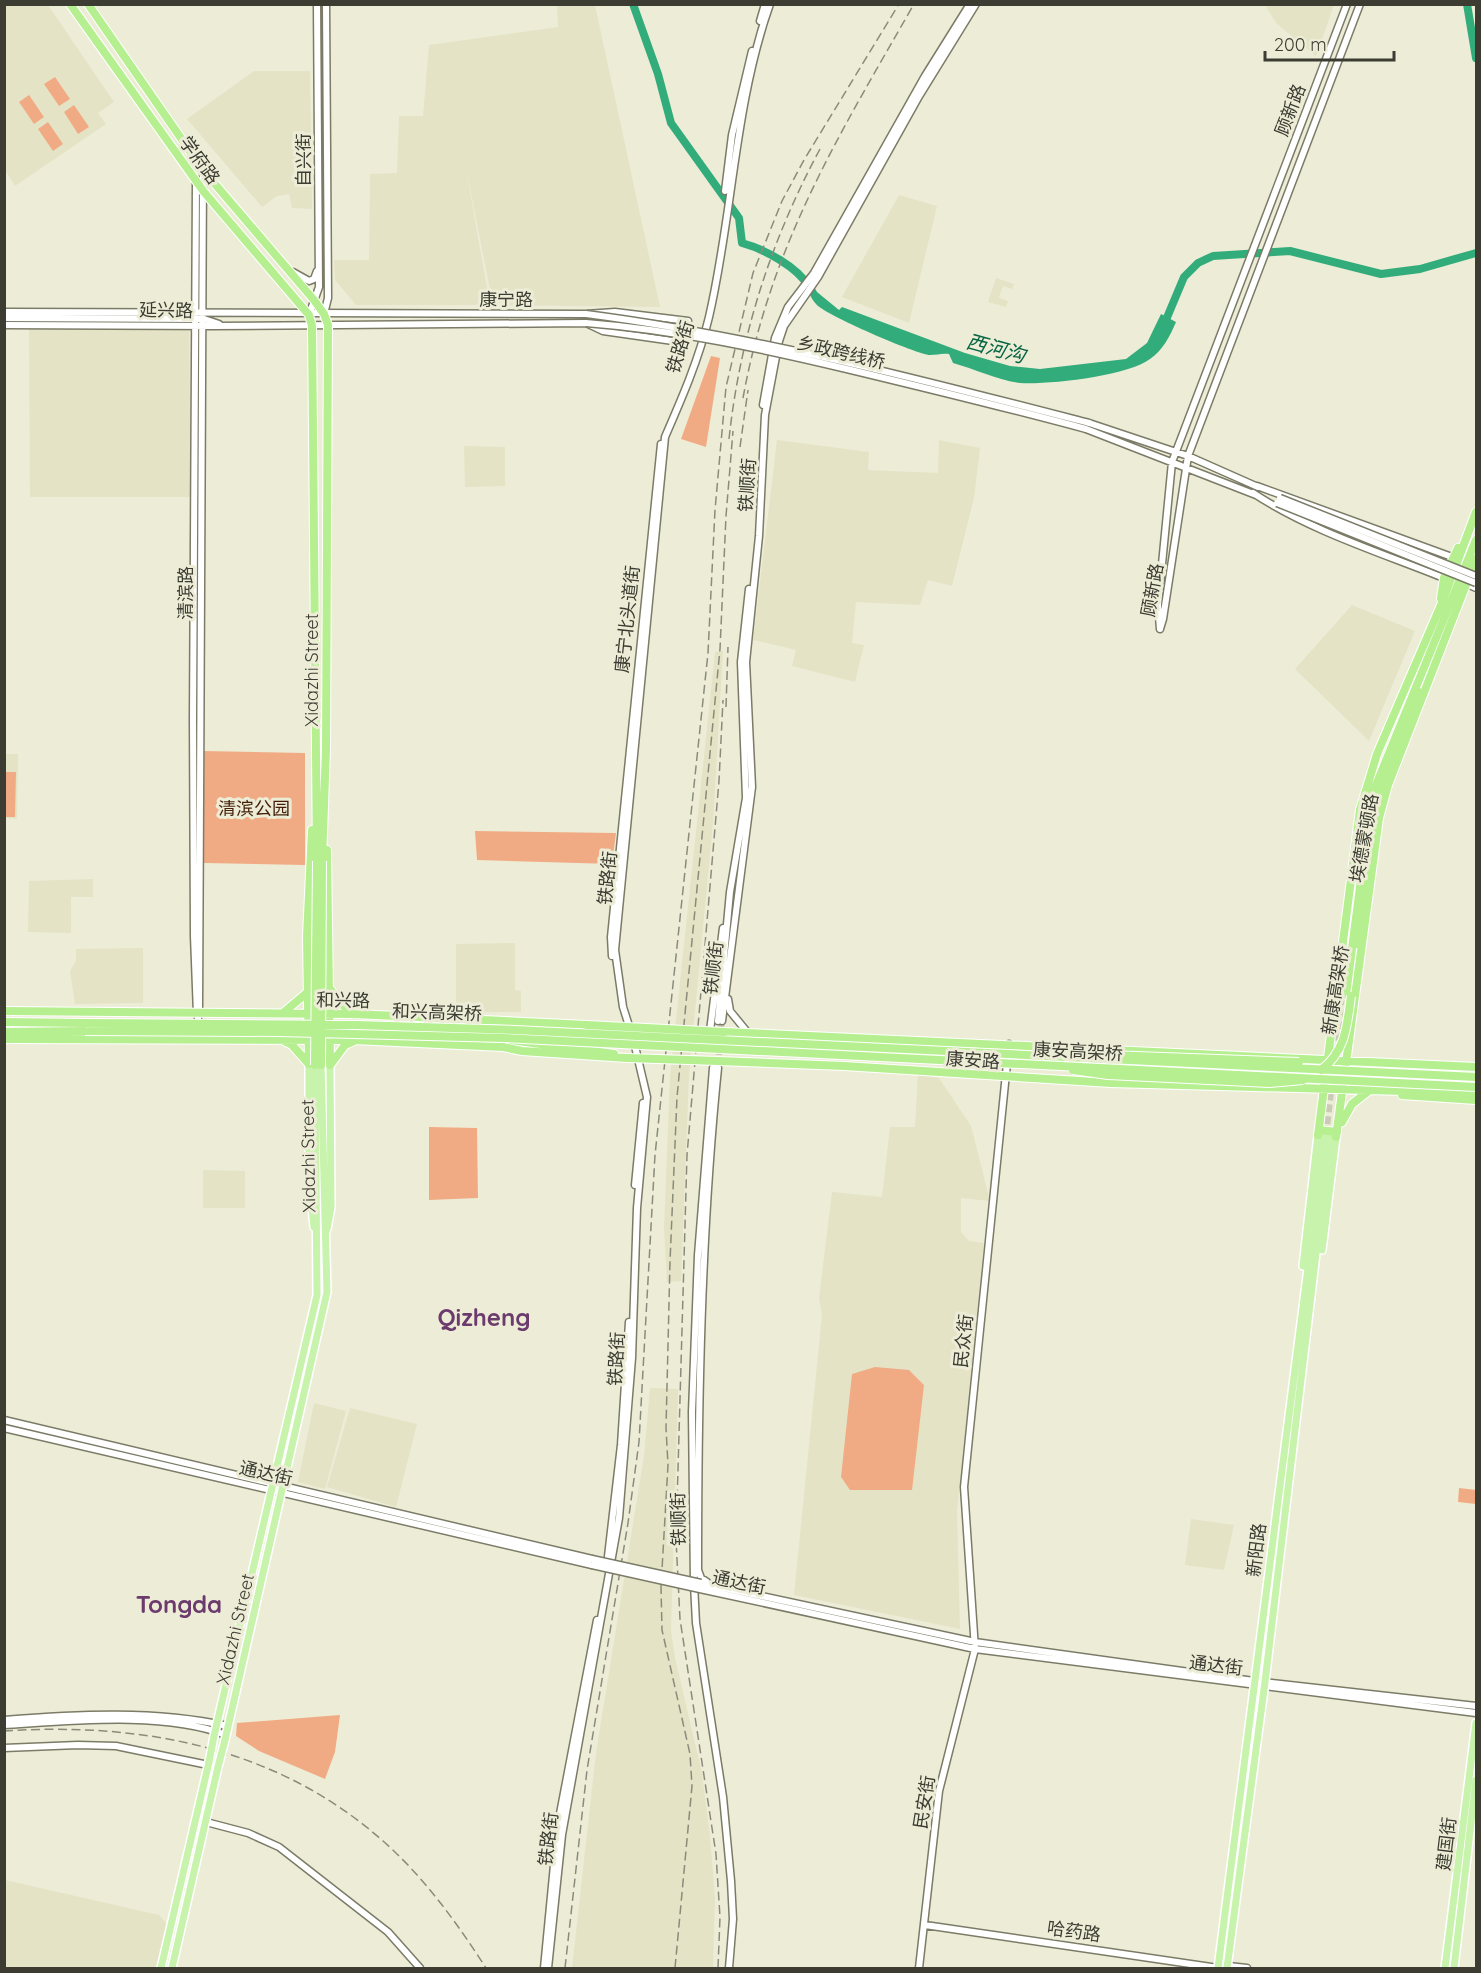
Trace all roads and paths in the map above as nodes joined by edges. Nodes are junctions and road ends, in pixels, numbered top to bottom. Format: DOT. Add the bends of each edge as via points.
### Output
graph roads {
  1 [pos="70,4"];
  2 [pos="88,4"];
  3 [pos="317,4"];
  4 [pos="326,4"];
  5 [pos="765,4"];
  6 [pos="770,4"];
  7 [pos="970,4"];
  8 [pos="976,4"];
  9 [pos="1347,4"];
  10 [pos="1360,4"];
  11 [pos="202,170"];
  12 [pos="196,182"];
  13 [pos="728,186"];
  14 [pos="202,190"];
  15 [pos="318,265"];
  16 [pos="285,267"];
  17 [pos="816,275"];
  18 [pos="314,300"];
  19 [pos="4,312"];
  20 [pos="324,314"];
  21 [pos="586,314"];
  22 [pos="309,315"];
  23 [pos="4,318"];
  24 [pos="199,320"];
  25 [pos="688,321"];
  26 [pos="586,323"];
  27 [pos="4,325"];
  28 [pos="328,325"];
  29 [pos="312,326"];
  30 [pos="680,342"];
  31 [pos="1088,426"];
  32 [pos="1176,452"];
  33 [pos="1188,456"];
  34 [pos="1172,462"];
  35 [pos="1185,466"];
  36 [pos="1257,486"];
  37 [pos="657,490"];
  38 [pos="1253,493"];
  39 [pos="1279,501"];
  40 [pos="1476,512"];
  41 [pos="1467,534"];
  42 [pos="1476,540"];
  43 [pos="1452,557"];
  44 [pos="1476,565"];
  45 [pos="1476,576"];
  46 [pos="1444,578"];
  47 [pos="1464,583"];
  48 [pos="1476,583"];
  49 [pos="1476,588"];
  50 [pos="1441,605"];
  51 [pos="632,751"];
  52 [pos="325,786"];
  53 [pos="315,789"];
  54 [pos="1364,799"];
  55 [pos="320,861"];
  56 [pos="733,893"];
  57 [pos="330,986"];
  58 [pos="309,991"];
  59 [pos="4,1011"];
  60 [pos="97,1013"];
  61 [pos="281,1014"];
  62 [pos="354,1014"];
  63 [pos="197,1015"];
  64 [pos="309,1015"];
  65 [pos="330,1015"];
  66 [pos="720,1021"];
  67 [pos="4,1022"];
  68 [pos="38,1023"];
  69 [pos="587,1025"];
  70 [pos="85,1027"];
  71 [pos="680,1030"];
  72 [pos="710,1031"];
  73 [pos="4,1032"];
  74 [pos="748,1033"];
  75 [pos="658,1037"];
  76 [pos="503,1038"];
  77 [pos="42,1039"];
  78 [pos="197,1039"];
  79 [pos="680,1039"];
  80 [pos="4,1040"];
  81 [pos="283,1040"];
  82 [pos="354,1040"];
  83 [pos="309,1041"];
  84 [pos="329,1041"];
  85 [pos="1009,1044"];
  86 [pos="679,1048"];
  87 [pos="627,1058"];
  88 [pos="982,1058"];
  89 [pos="1326,1059"];
  90 [pos="1354,1062"];
  91 [pos="319,1065"];
  92 [pos="716,1066"];
  93 [pos="1476,1067"];
  94 [pos="1476,1072"];
  95 [pos="1005,1077"];
  96 [pos="1476,1077"];
  97 [pos="1476,1087"];
  98 [pos="1323,1089"];
  99 [pos="1345,1089"];
  100 [pos="1373,1089"];
  101 [pos="1476,1093"];
  102 [pos="1476,1100"];
  103 [pos="1329,1134"];
  104 [pos="321,1247"];
  105 [pos="4,1420"];
  106 [pos="4,1428"];
  107 [pos="273,1486"];
  108 [pos="283,1489"];
  109 [pos="713,1585"];
  110 [pos="701,1586"];
  111 [pos="975,1645"];
  112 [pos="1254,1683"];
  113 [pos="1265,1684"];
  114 [pos="1476,1706"];
  115 [pos="1476,1713"];
  116 [pos="4,1720"];
  117 [pos="1476,1723"];
  118 [pos="4,1725"];
  119 [pos="228,1726"];
  120 [pos="216,1730"];
  121 [pos="225,1738"];
  122 [pos="4,1748"];
  123 [pos="208,1763"];
  124 [pos="218,1767"];
  125 [pos="1476,1780"];
  126 [pos="206,1822"];
  127 [pos="925,1925"];
  128 [pos="1218,1967"];
  129 [pos="1227,1967"];
  130 [pos="161,1968"];
  131 [pos="172,1968"];
  132 [pos="420,1968"];
  133 [pos="546,1968"];
  134 [pos="729,1968"];
  135 [pos="919,1968"];
  136 [pos="1247,1968"];
  137 [pos="1445,1968"];
  138 [pos="1454,1968"];
  1 -- 12 [label="highway, 学府路"];
  2 -- 11 [label="highway, 学府路"];
  3 -- 15 [label="main road, 自兴街"];
  4 -- 20 [label="main road, 自兴街" via="328,298"];
  5 -- 13 [label="main road" via="744,81"];
  6 -- 13 [label="main road"];
  7 -- 17 [label="main road, 铁顺街" via="925,76"];
  8 -- 17 [label="main road, 铁顺街"];
  9 -- 32 [label="main road, 顾新路"];
  10 -- 33 [label="main road, 顾新路"];
  11 -- 14 [label="main road, 清滨路"];
  11 -- 16 [label="highway, 学府路"];
  12 -- 14 [label="highway, 学府路"];
  12 -- 24 [label="main road, 清滨路"];
  13 -- 37 [label="main road, 铁路街" via="709,317 690,378 665,437"];
  14 -- 22 [label="highway, 学府路"];
  14 -- 24 [label="main road, 清滨路"];
  15 -- 16 [label="main road" via="317,274 309,280"];
  15 -- 18 [label="main road, 自兴街" via="319,287"];
  16 -- 18 [label="highway, 学府路"];
  17 -- 56 [label="main road, 铁顺街" via="790,308 775,338 761,416 755,536 741,662 746,784"];
  18 -- 20 [label="highway, 学府路"];
  18 -- 22 [label="main road, 自兴街"];
  19 -- 24 [label="main road, 延兴路"];
  20 -- 21 [label="main road, 康宁路"];
  20 -- 22 [label="main road, 延兴路"];
  20 -- 28 [label="highway, 学府路"];
  21 -- 25 [label="main road, 康宁路" via="615,312"];
  21 -- 31 [label="main road, bridge" via="680,327 778,348"];
  22 -- 24 [label="main road, 延兴路"];
  22 -- 29 [label="highway, 学府路"];
  23 -- 24 [label="main road"];
  24 -- 27 [label="main road, 延兴路"];
  24 -- 29 [label="main road, 延兴路" via="221,325"];
  24 -- 63 [label="main road, 清滨路"];
  26 -- 28 [label="main road, 康宁路"];
  26 -- 30 [label="main road, 康宁路" via="603,331"];
  26 -- 31 [label="main road, 乡政跨线桥, bridge" via="640,327 721,341"];
  28 -- 29 [label="main road, 延兴路"];
  28 -- 52 [label="highway, Xidazhi Street"];
  29 -- 53 [label="highway, Xidazhi Street"];
  31 -- 32 [label="main road"];
  31 -- 34 [label="main road"];
  32 -- 33 [label="main road"];
  32 -- 34 [label="main road, 顾新路"];
  33 -- 35 [label="main road, 顾新路"];
  33 -- 36 [label="main road"];
  34 -- 35 [label="main road"];
  34 -- 35 [label="main road, 顾新路" via="1158,605 1160,629"];
  35 -- 38 [label="main road"];
  36 -- 39 [label="main road"];
  36 -- 43 [label="main road"];
  37 -- 51 [label="main road, 康宁北头道街"];
  38 -- 39 [label="main road"];
  38 -- 46 [label="main road" via="1281,512"];
  39 -- 45 [label="main road, bridge"];
  39 -- 48 [label="main road, bridge"];
  40 -- 41 [label="highway, 埃德蒙顿路"];
  41 -- 43 [label="highway"];
  41 -- 50 [label="highway, 埃德蒙顿路"];
  42 -- 47 [label="highway, 埃德蒙顿路"];
  43 -- 46 [label="highway"];
  44 -- 47 [label="highway, 埃德蒙顿路"];
  46 -- 50 [label="highway"];
  47 -- 49 [label="main road"];
  47 -- 54 [label="highway, 埃德蒙顿路" via="1371,795 1344,995"];
  47 -- 88 [label="highway, 新康高架桥, bridge" via="1377,800 1346,1030 1338,1052 1324,1068 1302,1081 1277,1084 1108,1075"];
  47 -- 99 [label="highway, 埃德蒙顿路" via="1379,818"];
  50 -- 54 [label="highway, 埃德蒙顿路" via="1377,754"];
  51 -- 133 [label="main road, 铁路街" via="615,950 623,1007 642,1066 647,1097 636,1208 632,1358 619,1518 561,1836"];
  52 -- 55 [label="highway, Xidazhi Street"];
  52 -- 57 [label="highway"];
  53 -- 55 [label="highway, Xidazhi Street"];
  53 -- 58 [label="highway" via="309,861"];
  54 -- 98 [label="highway, 埃德蒙顿路" via="1357,819"];
  55 -- 91 [label="highway, Xidazhi Street, bridge"];
  56 -- 66 [label="main road, 铁顺街"];
  56 -- 72 [label="main road" via="726,904"];
  56 -- 74 [label="main road" via="738,904 727,1004"];
  57 -- 62 [label="highway" via="339,1002"];
  57 -- 65 [label="highway"];
  58 -- 61 [label="highway"];
  58 -- 64 [label="highway"];
  59 -- 60 [label="highway, 和兴路"];
  60 -- 63 [label="highway, 和兴路"];
  60 -- 68 [label="highway"];
  61 -- 63 [label="highway, 和兴路"];
  61 -- 64 [label="highway, 和兴路"];
  62 -- 65 [label="highway, 和兴路"];
  62 -- 69 [label="highway, 和兴路"];
  63 -- 78 [label="main road, 清滨路"];
  64 -- 65 [label="highway, 和兴路"];
  64 -- 83 [label="highway"];
  65 -- 84 [label="highway"];
  67 -- 68 [label="highway"];
  68 -- 70 [label="highway"];
  69 -- 71 [label="highway, 和兴路, bridge"];
  69 -- 75 [label="highway, bridge"];
  70 -- 73 [label="highway"];
  70 -- 75 [label="highway, 和兴高架桥, bridge" via="356,1025"];
  70 -- 76 [label="highway, 和兴高架桥, bridge"];
  70 -- 77 [label="highway"];
  71 -- 72 [label="highway, 康安路, bridge"];
  72 -- 74 [label="highway, 康安路, bridge"];
  74 -- 85 [label="highway, 康安路"];
  75 -- 79 [label="highway, 和兴高架桥, bridge"];
  76 -- 86 [label="highway, 和兴高架桥, bridge"];
  76 -- 87 [label="highway, bridge" via="537,1046 592,1049"];
  77 -- 78 [label="highway"];
  77 -- 80 [label="highway"];
  78 -- 81 [label="highway"];
  79 -- 88 [label="highway, 康安高架桥, bridge"];
  81 -- 83 [label="highway"];
  81 -- 91 [label="highway"];
  82 -- 84 [label="highway"];
  82 -- 87 [label="highway"];
  82 -- 91 [label="highway"];
  83 -- 84 [label="highway"];
  83 -- 91 [label="highway"];
  84 -- 91 [label="highway"];
  85 -- 89 [label="highway, 康安路"];
  85 -- 95 [label="main road, 民众街"];
  86 -- 88 [label="highway, 康安高架桥, bridge"];
  87 -- 92 [label="highway, 康安路, bridge"];
  88 -- 89 [label="highway, bridge" via="1112,1053 1299,1062"];
  88 -- 96 [label="highway, 康安高架桥, bridge"];
  88 -- 97 [label="highway, 康安高架桥, bridge"];
  89 -- 90 [label="highway, 康安路"];
  90 -- 93 [label="highway"];
  90 -- 94 [label="highway" via="1374,1067"];
  91 -- 104 [label="main road, Xidazhi Street"];
  91 -- 104 [label="main road" via="309,1176"];
  91 -- 104 [label="main road" via="331,1207"];
  92 -- 95 [label="highway, 康安路" via="844,1066"];
  92 -- 109 [label="main road" via="706,1188 698,1449 698,1570 701,1578"];
  92 -- 134 [label="main road, 铁顺街" via="698,1255 692,1412 694,1584 732,1881"];
  95 -- 98 [label="highway, 康安路"];
  95 -- 111 [label="main road, 民众街" via="964,1487"];
  98 -- 99 [label="highway, 康安路"];
  98 -- 103 [label="highway, 埃德蒙顿路"];
  99 -- 100 [label="highway, 康安路"];
  99 -- 103 [label="highway, 埃德蒙顿路"];
  100 -- 101 [label="highway, 康安路"];
  100 -- 102 [label="highway, 康安路"];
  100 -- 103 [label="highway" via="1350,1106"];
  103 -- 112 [label="main road, 新阳路" via="1302,1276 1300,1319"];
  103 -- 113 [label="main road, 新阳路" via="1319,1272"];
  104 -- 107 [label="main road, Xidazhi Street" via="317,1295"];
  104 -- 108 [label="main road, Xidazhi Street" via="327,1292"];
  105 -- 107 [label="main road, 通达街"];
  106 -- 107 [label="main road, 通达街"];
  107 -- 108 [label="main road, 通达街"];
  107 -- 120 [label="main road, Xidazhi Street"];
  108 -- 110 [label="main road, 通达街, bridge"];
  108 -- 119 [label="main road, Xidazhi Street"];
  109 -- 110 [label="main road, 通达街"];
  109 -- 111 [label="main road, 通达街"];
  110 -- 111 [label="main road, 通达街"];
  111 -- 112 [label="main road, 通达街"];
  111 -- 127 [label="main road, 民安街" via="939,1791"];
  112 -- 113 [label="main road, 通达街"];
  112 -- 128 [label="main road, 新阳路"];
  113 -- 114 [label="main road, 通达街"];
  113 -- 115 [label="main road, 通达街"];
  113 -- 129 [label="main road, 新阳路"];
  116 -- 120 [label="main road" via="88,1715 164,1717"];
  117 -- 137 [label="main road, 建国街"];
  118 -- 120 [label="main road" via="152,1722"];
  119 -- 120 [label="main road"];
  119 -- 121 [label="main road, Xidazhi Street"];
  120 -- 121 [label="main road"];
  120 -- 123 [label="main road, Xidazhi Street, bridge"];
  121 -- 124 [label="main road, Xidazhi Street, bridge"];
  122 -- 123 [label="main road" via="116,1746"];
  123 -- 124 [label="main road"];
  123 -- 130 [label="main road, Xidazhi Street"];
  124 -- 126 [label="main road, Xidazhi Street"];
  125 -- 138 [label="main road, 建国街"];
  126 -- 131 [label="main road, Xidazhi Street"];
  126 -- 132 [label="main road" via="248,1833 279,1847 388,1932"];
  127 -- 128 [label="main road, 哈药路"];
  127 -- 135 [label="main road, 民安街"];
  128 -- 129 [label="main road, 哈药路"];
  129 -- 136 [label="main road, 哈药路"];
}
